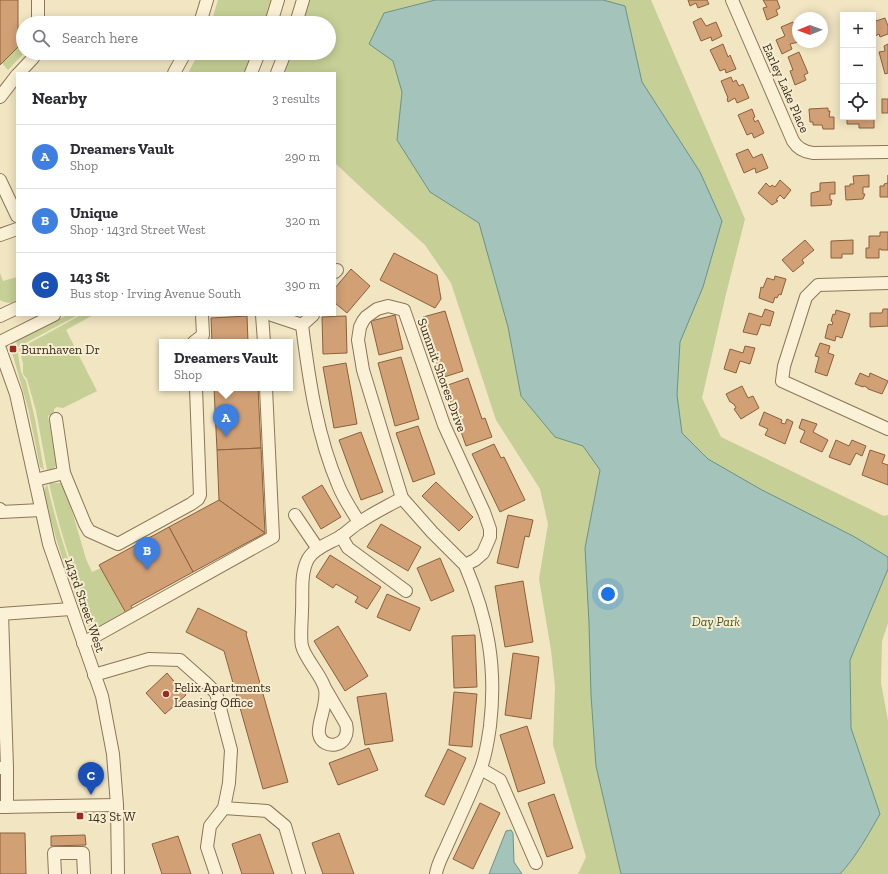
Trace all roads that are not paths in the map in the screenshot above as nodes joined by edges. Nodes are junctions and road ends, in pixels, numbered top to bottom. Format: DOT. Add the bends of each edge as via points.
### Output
graph roads {
  1 [pos="38,0"];
  2 [pos="207,0"];
  3 [pos="278,0"];
  4 [pos="303,0"];
  5 [pos="732,0"];
  6 [pos="38,16"];
  7 [pos="202,16"];
  8 [pos="273,16"];
  9 [pos="298,16"];
  10 [pos="31,60"];
  11 [pos="181,60"];
  12 [pos="257,60"];
  13 [pos="282,60"];
  14 [pos="20,72"];
  15 [pos="175,72"];
  16 [pos="251,72"];
  17 [pos="277,72"];
  18 [pos="16,77"];
  19 [pos="0,97"];
  20 [pos="888,152"];
  21 [pos="0,180"];
  22 [pos="16,214"];
  23 [pos="16,229"];
  24 [pos="0,235"];
  25 [pos="888,284"];
  26 [pos="16,308"];
  27 [pos="0,316"];
  28 [pos="52,316"];
  29 [pos="202,316"];
  30 [pos="262,316"];
  31 [pos="275,316"];
  32 [pos="312,316"];
  33 [pos="302,325"];
  34 [pos="199,338"];
  35 [pos="264,339"];
  36 [pos="0,342"];
  37 [pos="0,349"];
  38 [pos="196,391"];
  39 [pos="266,391"];
  40 [pos="56,420"];
  41 [pos="888,428"];
  42 [pos="64,473"];
  43 [pos="35,480"];
  44 [pos="402,498"];
  45 [pos="41,510"];
  46 [pos="0,511"];
  47 [pos="295,515"];
  48 [pos="359,522"];
  49 [pos="341,536"];
  50 [pos="318,550"];
  51 [pos="465,565"];
  52 [pos="406,591"];
  53 [pos="71,609"];
  54 [pos="1,614"];
  55 [pos="83,643"];
  56 [pos="94,674"];
  57 [pos="325,688"];
  58 [pos="3,768"];
  59 [pos="481,769"];
  60 [pos="117,805"];
  61 [pos="4,807"];
  62 [pos="224,808"];
  63 [pos="536,863"];
  64 [pos="55,874"];
  65 [pos="84,874"];
  66 [pos="118,874"];
  67 [pos="216,874"];
  68 [pos="299,874"];
  69 [pos="436,874"];
  1 -- 6 [label="street"];
  2 -- 7 [label="street"];
  3 -- 8 [label="street"];
  4 -- 9 [label="street"];
  5 -- 20 [label="street, Earley Lake Place" via="797,147 813,153"];
  10 -- 14 [label="street"];
  11 -- 15 [label="street"];
  12 -- 16 [label="street"];
  13 -- 17 [label="street"];
  18 -- 19 [label="street"];
  21 -- 22 [label="street"];
  23 -- 24 [label="street"];
  25 -- 41 [label="street" via="818,285 806,297 784,366 782,381"];
  26 -- 27 [label="street"];
  28 -- 36 [label="street"];
  29 -- 34 [label="street"];
  30 -- 35 [label="street"];
  31 -- 33 [label="street"];
  32 -- 33 [label="street"];
  33 -- 48 [label="street" via="308,376 322,439 339,488"];
  37 -- 43 [label="street, 143rd Street West" via="16,394"];
  38 -- 42 [label="street" via="201,489 198,500 118,544 89,531"];
  39 -- 55 [label="street" via="273,537"];
  40 -- 42 [label="street"];
  42 -- 43 [label="street"];
  43 -- 45 [label="street, 143rd Street West"];
  44 -- 48 [label="street"];
  44 -- 51 [label="street, Summit Shores Drive"];
  44 -- 51 [label="street, Summit Shores Drive" via="363,370 358,340 360,327 366,317 377,309 388,306 404,310 444,425 490,529 490,537 483,553"];
  45 -- 46 [label="street"];
  45 -- 53 [label="street, 143rd Street West" via="49,544"];
  47 -- 50 [label="street"];
  48 -- 49 [label="street"];
  49 -- 50 [label="street"];
  49 -- 52 [label="street" via="348,548"];
  50 -- 57 [label="street" via="309,558 303,573 302,646"];
  51 -- 59 [label="street, Summit Shores Drive" via="486,626 493,681 489,733"];
  53 -- 54 [label="street"];
  53 -- 55 [label="street, 143rd Street West"];
  54 -- 58 [label="street"];
  55 -- 56 [label="street, 143rd Street West"];
  56 -- 60 [label="street, 143rd Street West" via="102,696 113,754"];
  56 -- 62 [label="street" via="150,660 180,660 216,693 231,750"];
  58 -- 61 [label="street"];
  59 -- 63 [label="street" via="500,780"];
  59 -- 69 [label="street, Summit Shores Drive"];
  60 -- 61 [label="street"];
  60 -- 66 [label="street, 143rd Street West"];
  62 -- 67 [label="street" via="210,826 207,847"];
  62 -- 68 [label="street" via="267,811 285,826"];
  64 -- 65 [label="street" via="54,853 83,852"];
}
